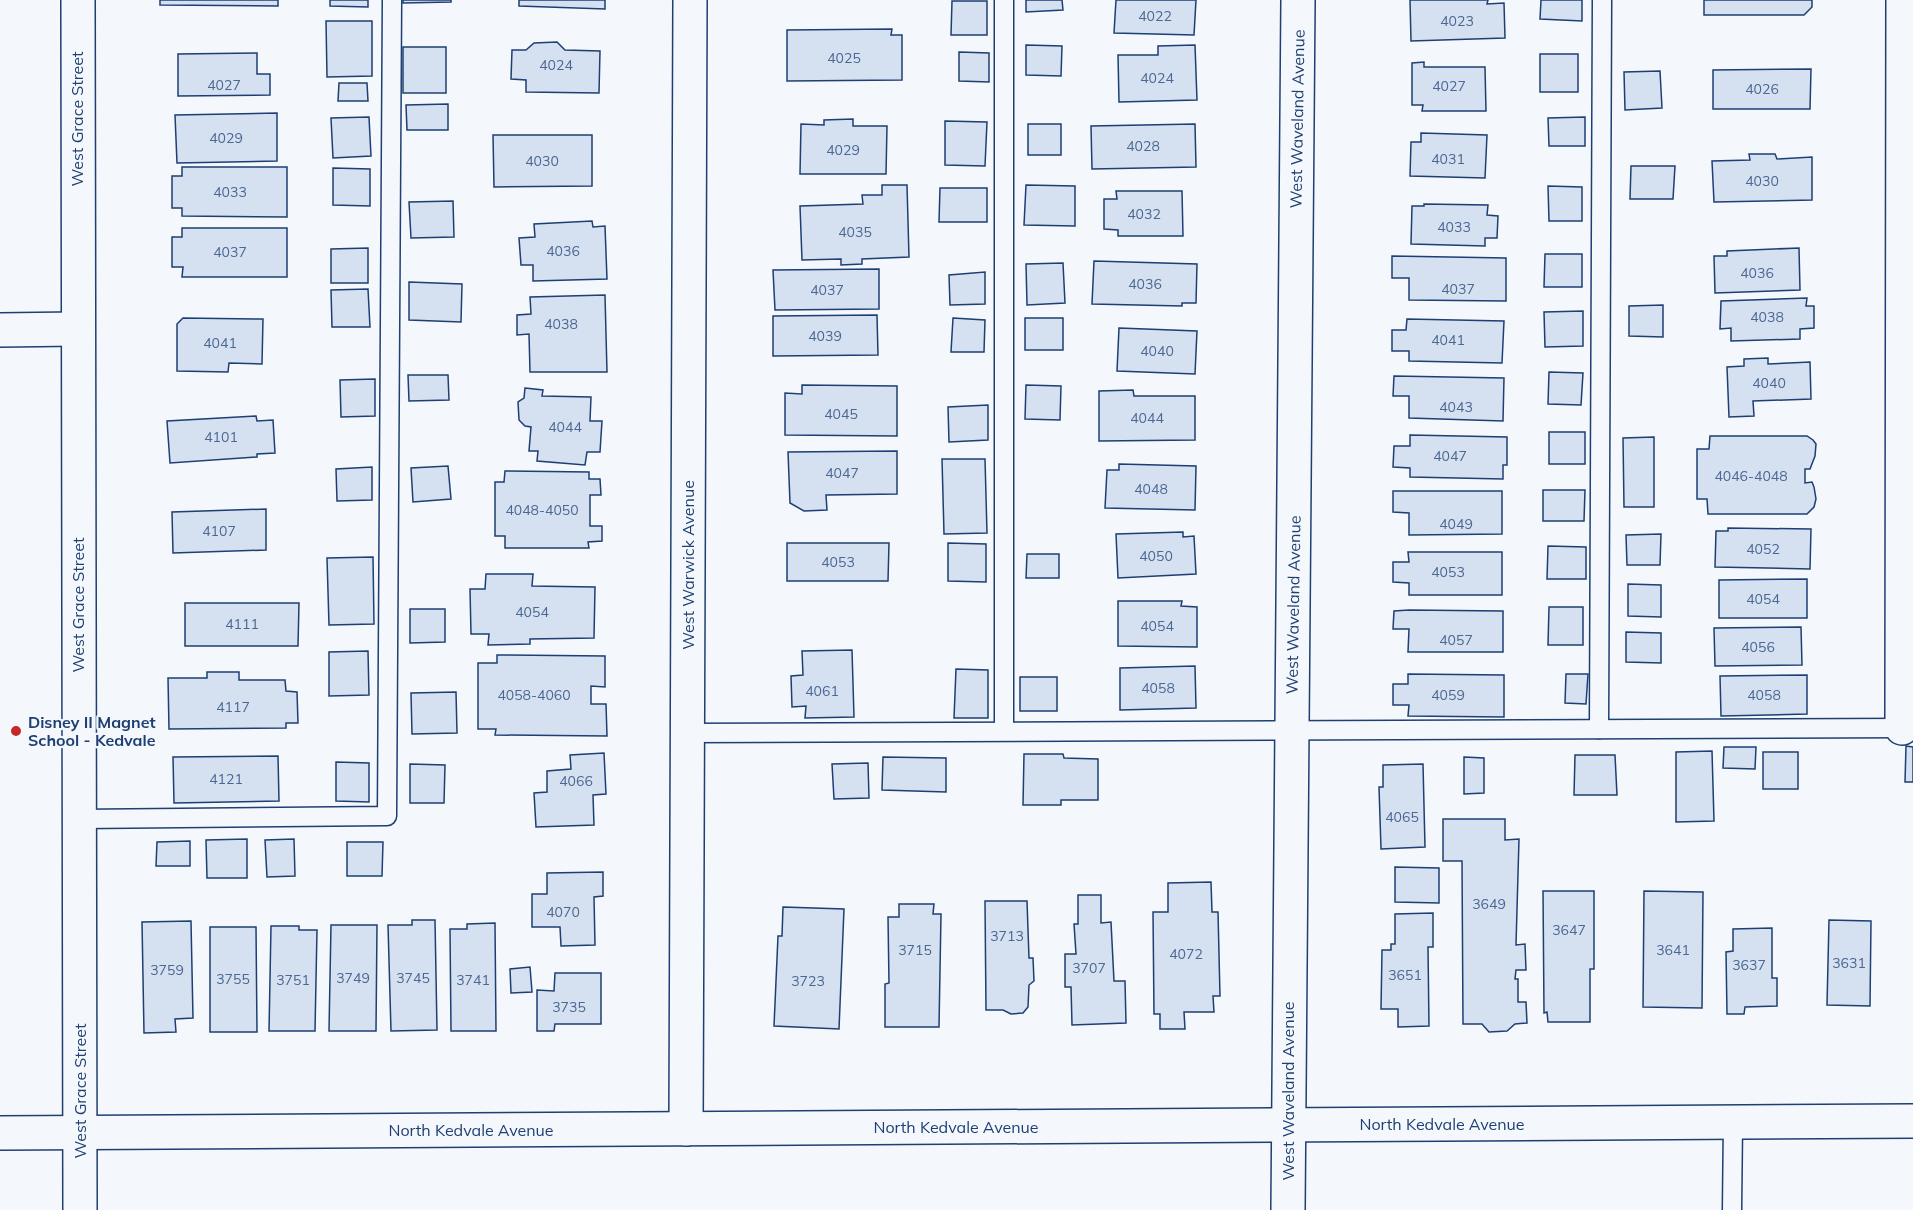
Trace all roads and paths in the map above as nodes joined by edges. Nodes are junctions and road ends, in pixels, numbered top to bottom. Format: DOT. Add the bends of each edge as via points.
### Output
graph roads {
  1 [pos="78,0"];
  2 [pos="392,0"];
  3 [pos="690,0"];
  4 [pos="1004,0"];
  5 [pos="1298,0"];
  6 [pos="1602,0"];
  7 [pos="1903,0"];
  8 [pos="76,329"];
  9 [pos="0,330"];
  10 [pos="1907,728"];
  11 [pos="1599,729"];
  12 [pos="1292,730"];
  13 [pos="1004,731"];
  14 [pos="687,733"];
  15 [pos="80,819"];
  16 [pos="1913,1121"];
  17 [pos="1733,1122"];
  18 [pos="1287,1125"];
  19 [pos="686,1129"];
  20 [pos="0,1133"];
  21 [pos="80,1133"];
  22 [pos="80,1210"];
  23 [pos="1287,1210"];
  24 [pos="1732,1210"];
  1 -- 8 [label="street, West Grace Street"];
  2 -- 15 [label="lane" via="387,816"];
  3 -- 14 [label="street, West Warwick Avenue"];
  4 -- 13 [label="lane"];
  5 -- 12 [label="street, West Waveland Avenue"];
  6 -- 11 [label="lane"];
  7 -- 10 [label="street"];
  8 -- 9 [label="street"];
  8 -- 15 [label="street, West Grace Street"];
  10 -- 11 [label="lane"];
  11 -- 12 [label="lane"];
  12 -- 13 [label="lane"];
  12 -- 18 [label="street, West Waveland Avenue"];
  13 -- 14 [label="lane"];
  14 -- 19 [label="street, West Warwick Avenue"];
  15 -- 21 [label="street, West Grace Street"];
  16 -- 17 [label="street, North Kedvale Avenue"];
  17 -- 18 [label="street, North Kedvale Avenue"];
  17 -- 24 [label="lane"];
  18 -- 19 [label="street, North Kedvale Avenue"];
  18 -- 23 [label="street, West Waveland Avenue"];
  19 -- 21 [label="street, North Kedvale Avenue"];
  20 -- 21 [label="street, North Kedvale Avenue"];
  21 -- 22 [label="street, West Grace Street"];
}
